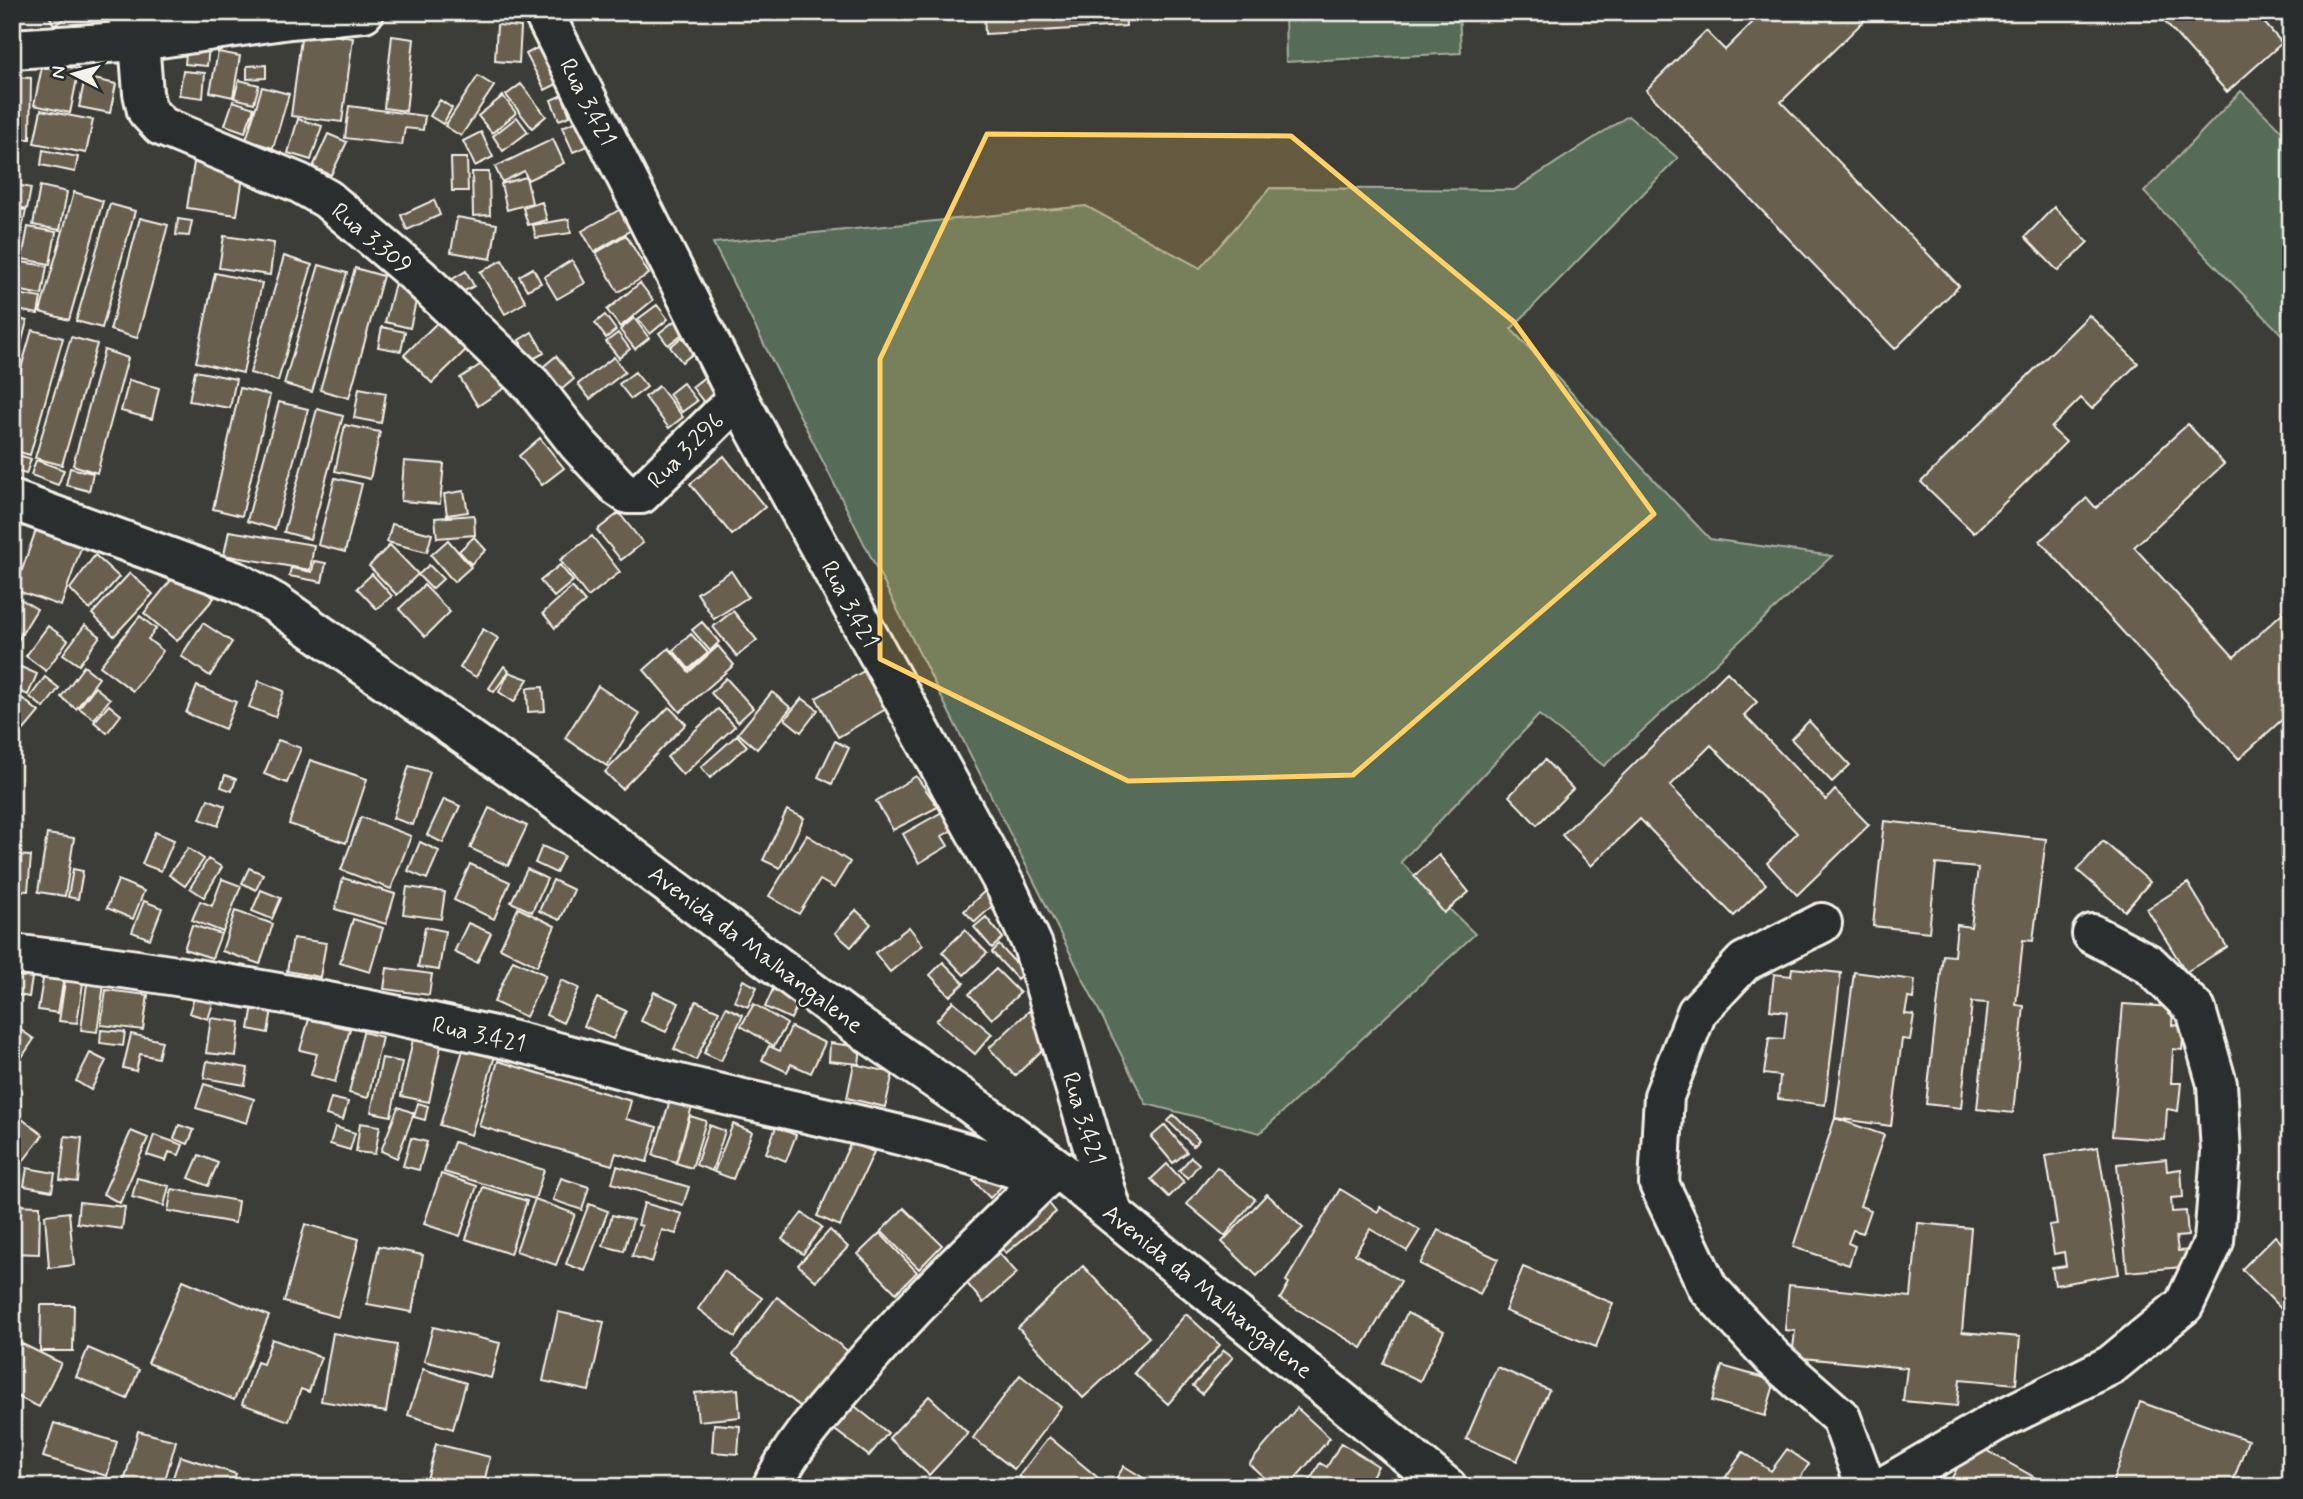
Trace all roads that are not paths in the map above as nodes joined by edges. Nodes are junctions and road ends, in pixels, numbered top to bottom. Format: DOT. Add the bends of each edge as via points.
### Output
graph roads {
  1 [pos="364,12"];
  2 [pos="543,12"];
  3 [pos="133,27"];
  4 [pos="12,49"];
  5 [pos="738,398"];
  6 [pos="628,494"];
  7 [pos="12,500"];
  8 [pos="1822,923"];
  9 [pos="2092,934"];
  10 [pos="12,954"];
  11 [pos="1051,1174"];
  12 [pos="1113,1214"];
  13 [pos="772,1487"];
  14 [pos="1447,1487"];
  15 [pos="1866,1487"];
  16 [pos="1883,1487"];
  1 -- 3 [label="street"];
  2 -- 5 [label="street, Rua 3.421"];
  3 -- 4 [label="street"];
  3 -- 6 [label="street, Rua 3.309" via="147,111 162,126 327,199 418,276 532,385 578,444"];
  5 -- 6 [label="street, Rua 3.296" via="641,494"];
  5 -- 12 [label="street, Rua 3.421" via="1007,889 1033,946"];
  7 -- 11 [label="street, Avenida da Malhangalene" via="237,582 275,603 531,782 968,1102"];
  8 -- 15 [label="street" via="1744,962 1697,1012 1664,1096 1659,1184 1708,1288 1773,1358 1841,1418"];
  9 -- 16 [label="street" via="2150,964 2196,1010 2217,1084 2221,1152 2214,1241 2183,1305 2111,1365 1993,1423"];
  10 -- 11 [label="street, Rua 3.421" via="127,967 342,1004"];
  11 -- 12 [label="street, Avenida da Malhangalene"];
  11 -- 13 [label="street" via="921,1300 865,1362 810,1427"];
  12 -- 14 [label="street, Avenida da Malhangalene"];
}
